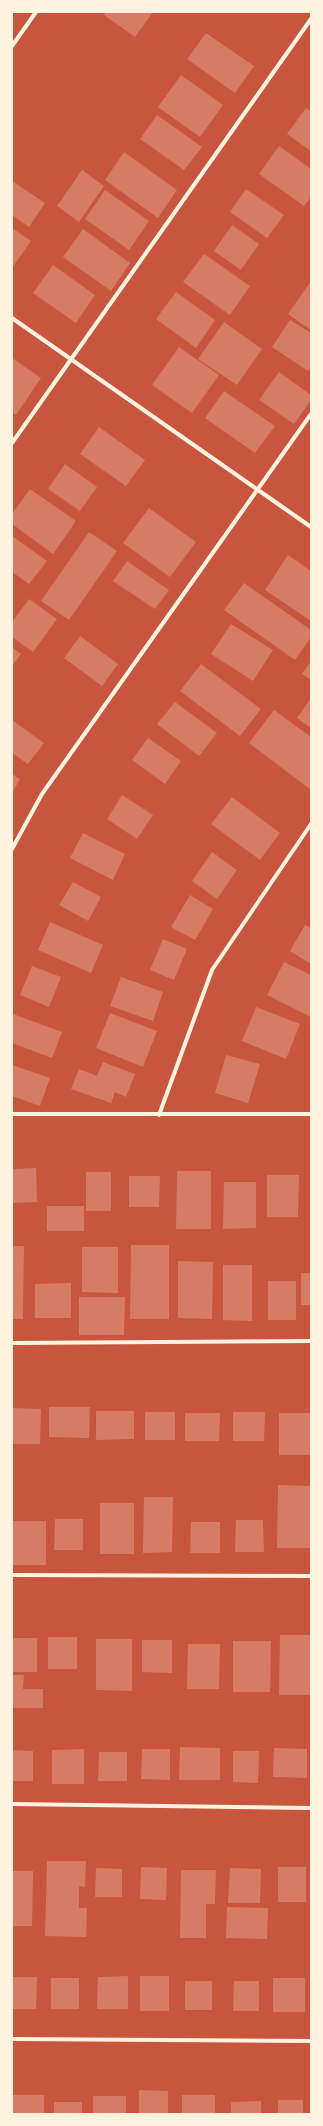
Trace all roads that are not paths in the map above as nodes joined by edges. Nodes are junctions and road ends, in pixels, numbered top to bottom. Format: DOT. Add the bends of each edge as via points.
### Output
graph roads {
  1 [pos="36,12"];
  2 [pos="311,19"];
  3 [pos="12,46"];
  4 [pos="12,318"];
  5 [pos="72,360"];
  6 [pos="311,414"];
  7 [pos="12,443"];
  8 [pos="257,490"];
  9 [pos="311,527"];
  10 [pos="311,824"];
  11 [pos="12,849"];
  12 [pos="12,1114"];
  13 [pos="311,1114"];
  14 [pos="159,1116"];
  15 [pos="311,1341"];
  16 [pos="12,1343"];
  17 [pos="12,1575"];
  18 [pos="311,1576"];
  19 [pos="12,1804"];
  20 [pos="311,1808"];
  21 [pos="12,2039"];
  22 [pos="311,2041"];
  1 -- 3 [label="street"];
  2 -- 5 [label="street"];
  4 -- 5 [label="street"];
  5 -- 7 [label="street"];
  5 -- 8 [label="street"];
  6 -- 8 [label="street"];
  8 -- 9 [label="street"];
  8 -- 11 [label="street" via="42,794"];
  10 -- 14 [label="street" via="212,970"];
  12 -- 14 [label="street"];
  13 -- 14 [label="street"];
  15 -- 16 [label="street"];
  17 -- 18 [label="street"];
  19 -- 20 [label="street"];
  21 -- 22 [label="street"];
}
